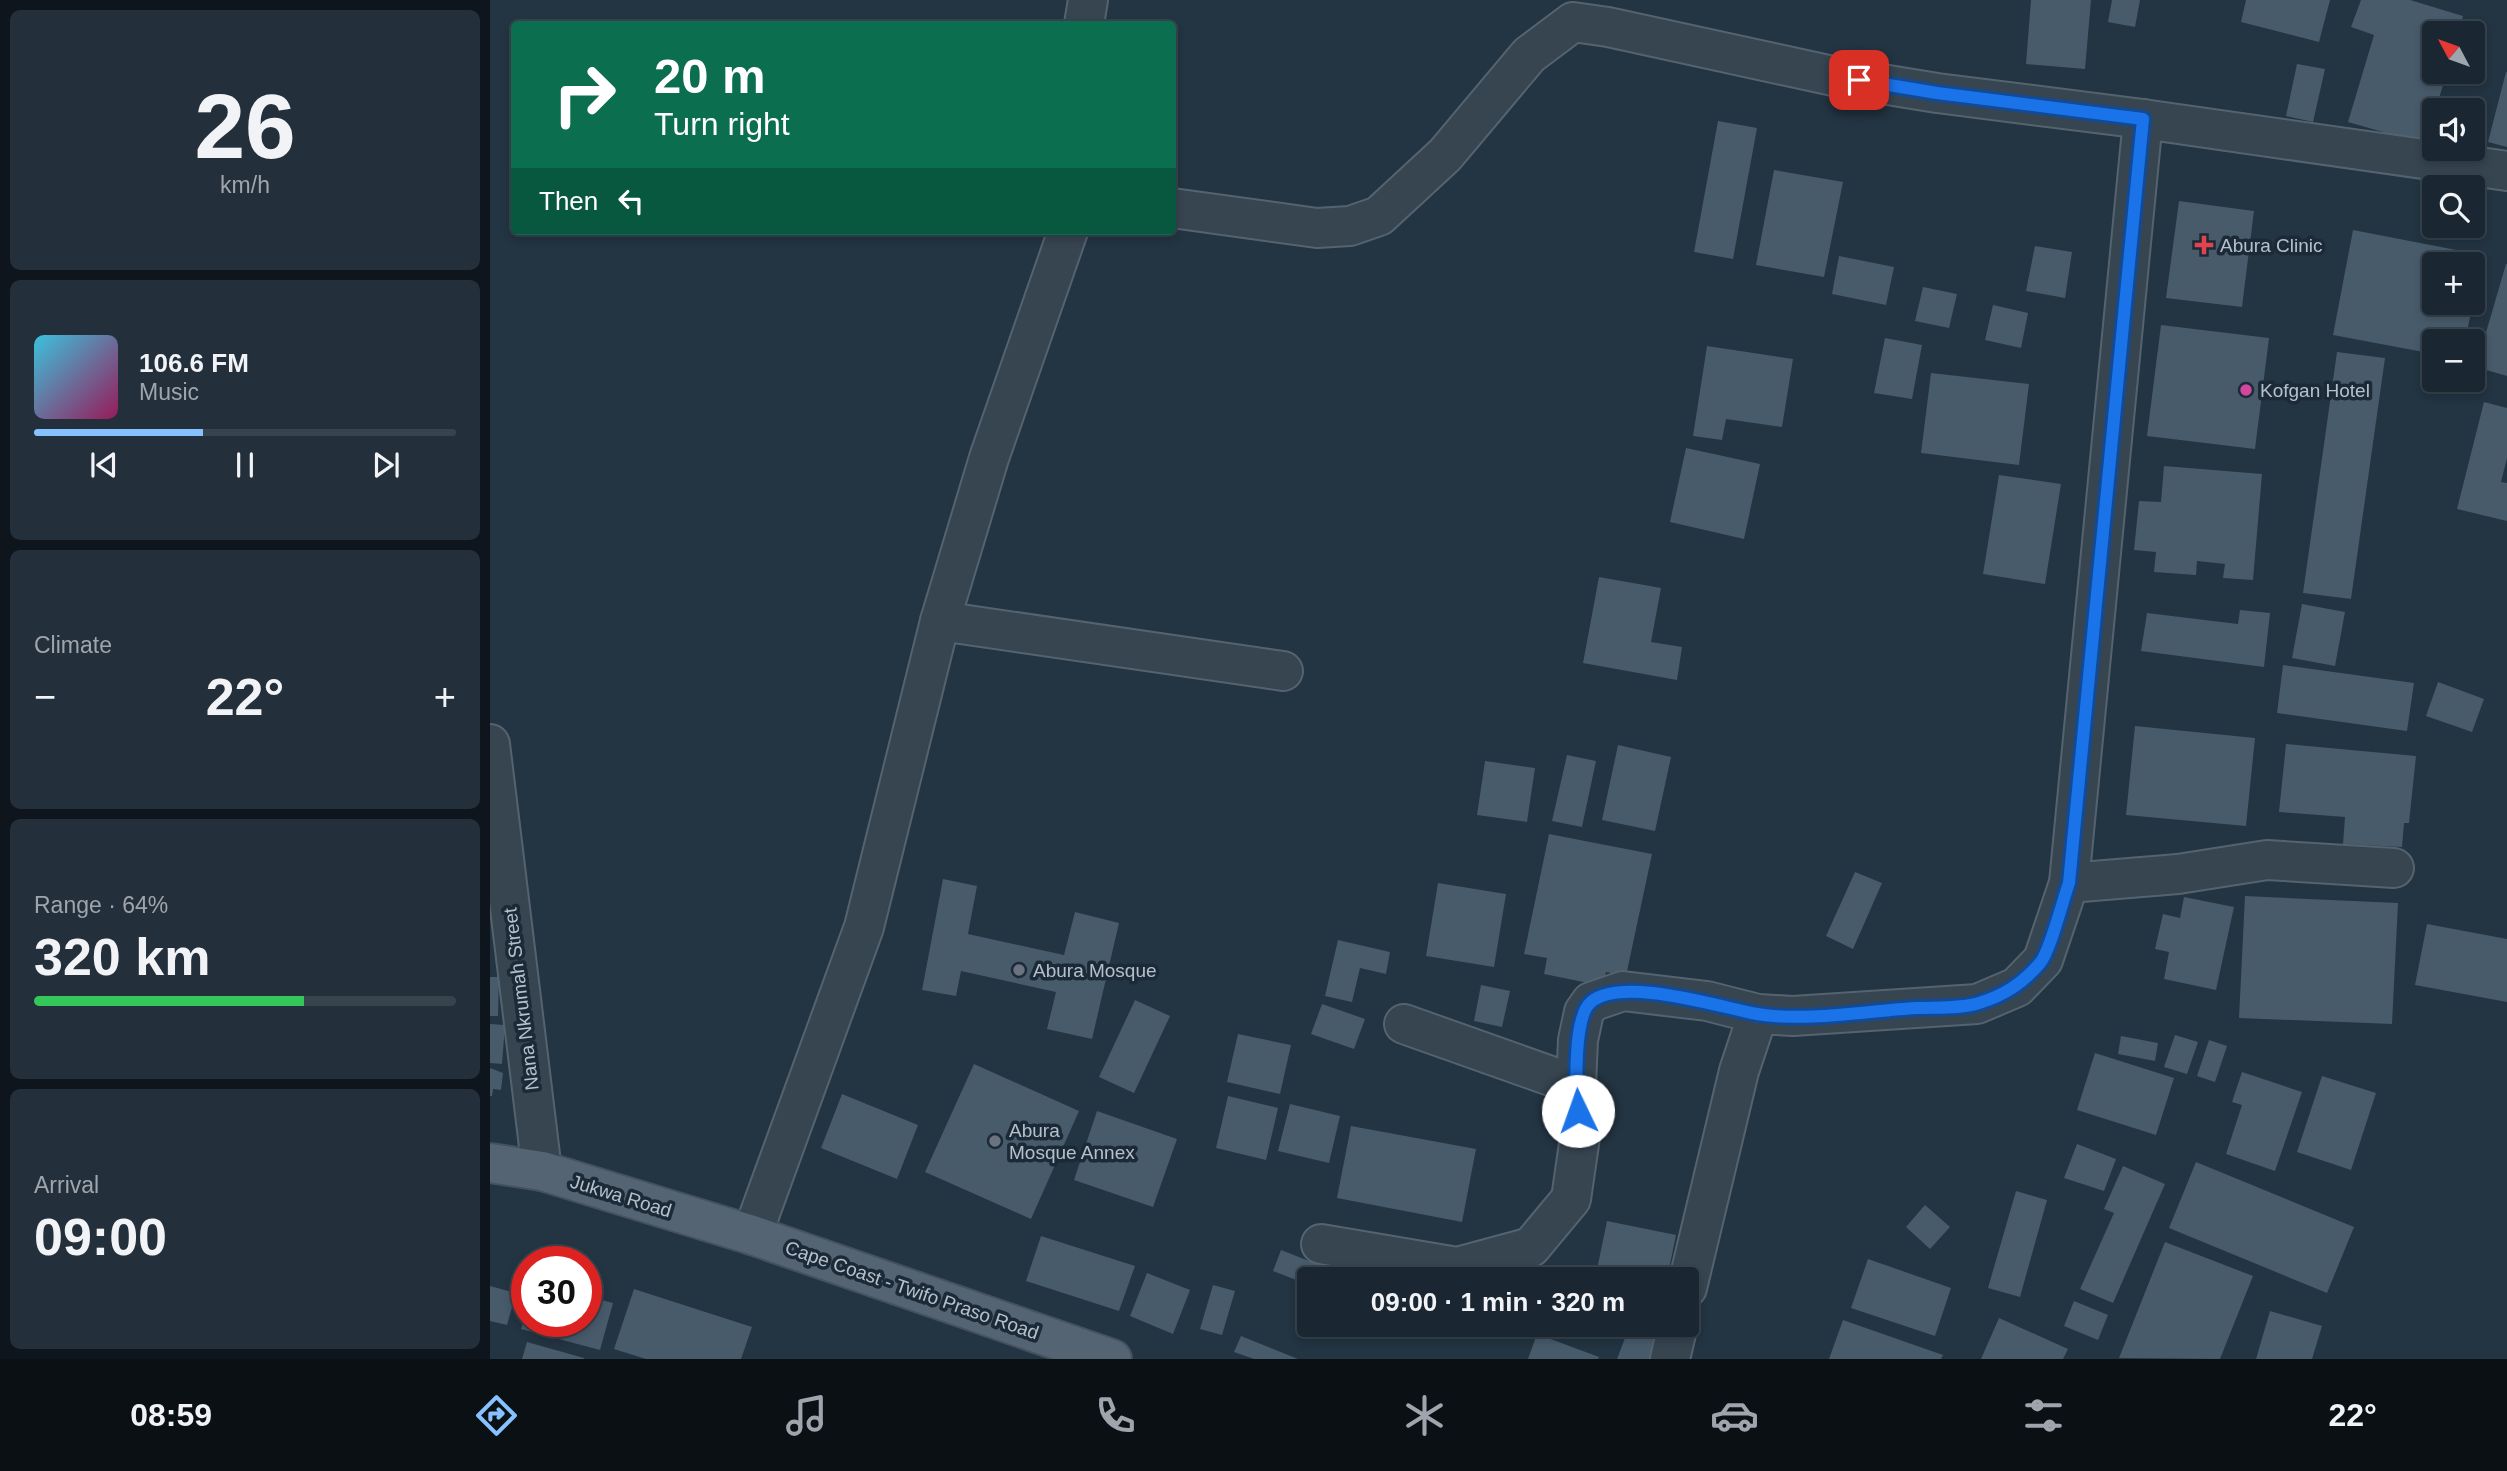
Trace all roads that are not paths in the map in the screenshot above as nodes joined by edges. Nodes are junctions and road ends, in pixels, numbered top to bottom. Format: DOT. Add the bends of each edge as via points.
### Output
graph roads {
  1 [pos="1088,0"];
  2 [pos="1577,11"];
  3 [pos="1084,21"];
  4 [pos="2143,119"];
  5 [pos="2507,171"];
  6 [pos="1176,209"];
  7 [pos="1067,235"];
  8 [pos="940,621"];
  9 [pos="1283,671"];
  10 [pos="490,744"];
  11 [pos="2394,868"];
  12 [pos="2069,883"];
  13 [pos="1758,1014"];
  14 [pos="1404,1024"];
  15 [pos="1576,1085"];
  16 [pos="490,1163"];
  17 [pos="542,1171"];
  18 [pos="752,1236"];
  19 [pos="1321,1244"];
  20 [pos="1692,1267"];
  21 [pos="1675,1337"];
  22 [pos="1112,1359"];
  23 [pos="1670,1359"];
  1 -- 3 [label="street"];
  2 -- 4 [label="street" via="1608,27 1833,76"];
  2 -- 6 [label="street" via="1529,55 1445,155 1380,216 1350,226 1317,228"];
  4 -- 5 [label="street"];
  4 -- 12 [label="street"];
  7 -- 8 [label="street" via="989,458"];
  8 -- 9 [label="street"];
  8 -- 18 [label="street" via="864,927"];
  10 -- 17 [label="street, Nana Nkrumah Street"];
  11 -- 12 [label="street" via="2267,860 2178,874"];
  12 -- 13 [label="street" via="2043,960 2017,987 1978,1004 1793,1016"];
  13 -- 15 [label="street" via="1707,1001 1623,991 1591,1002 1578,1040"];
  13 -- 20 [label="street" via="1739,1071"];
  14 -- 15 [label="street"];
  15 -- 19 [label="street" via="1580,1137 1571,1199 1531,1247 1457,1267"];
  16 -- 17 [label="main road, Jukwa Road"];
  17 -- 18 [label="main road, Jukwa Road"];
  18 -- 22 [label="main road, Cape Coast - Twifo Praso Road"];
  21 -- 23 [label="street"];
}
